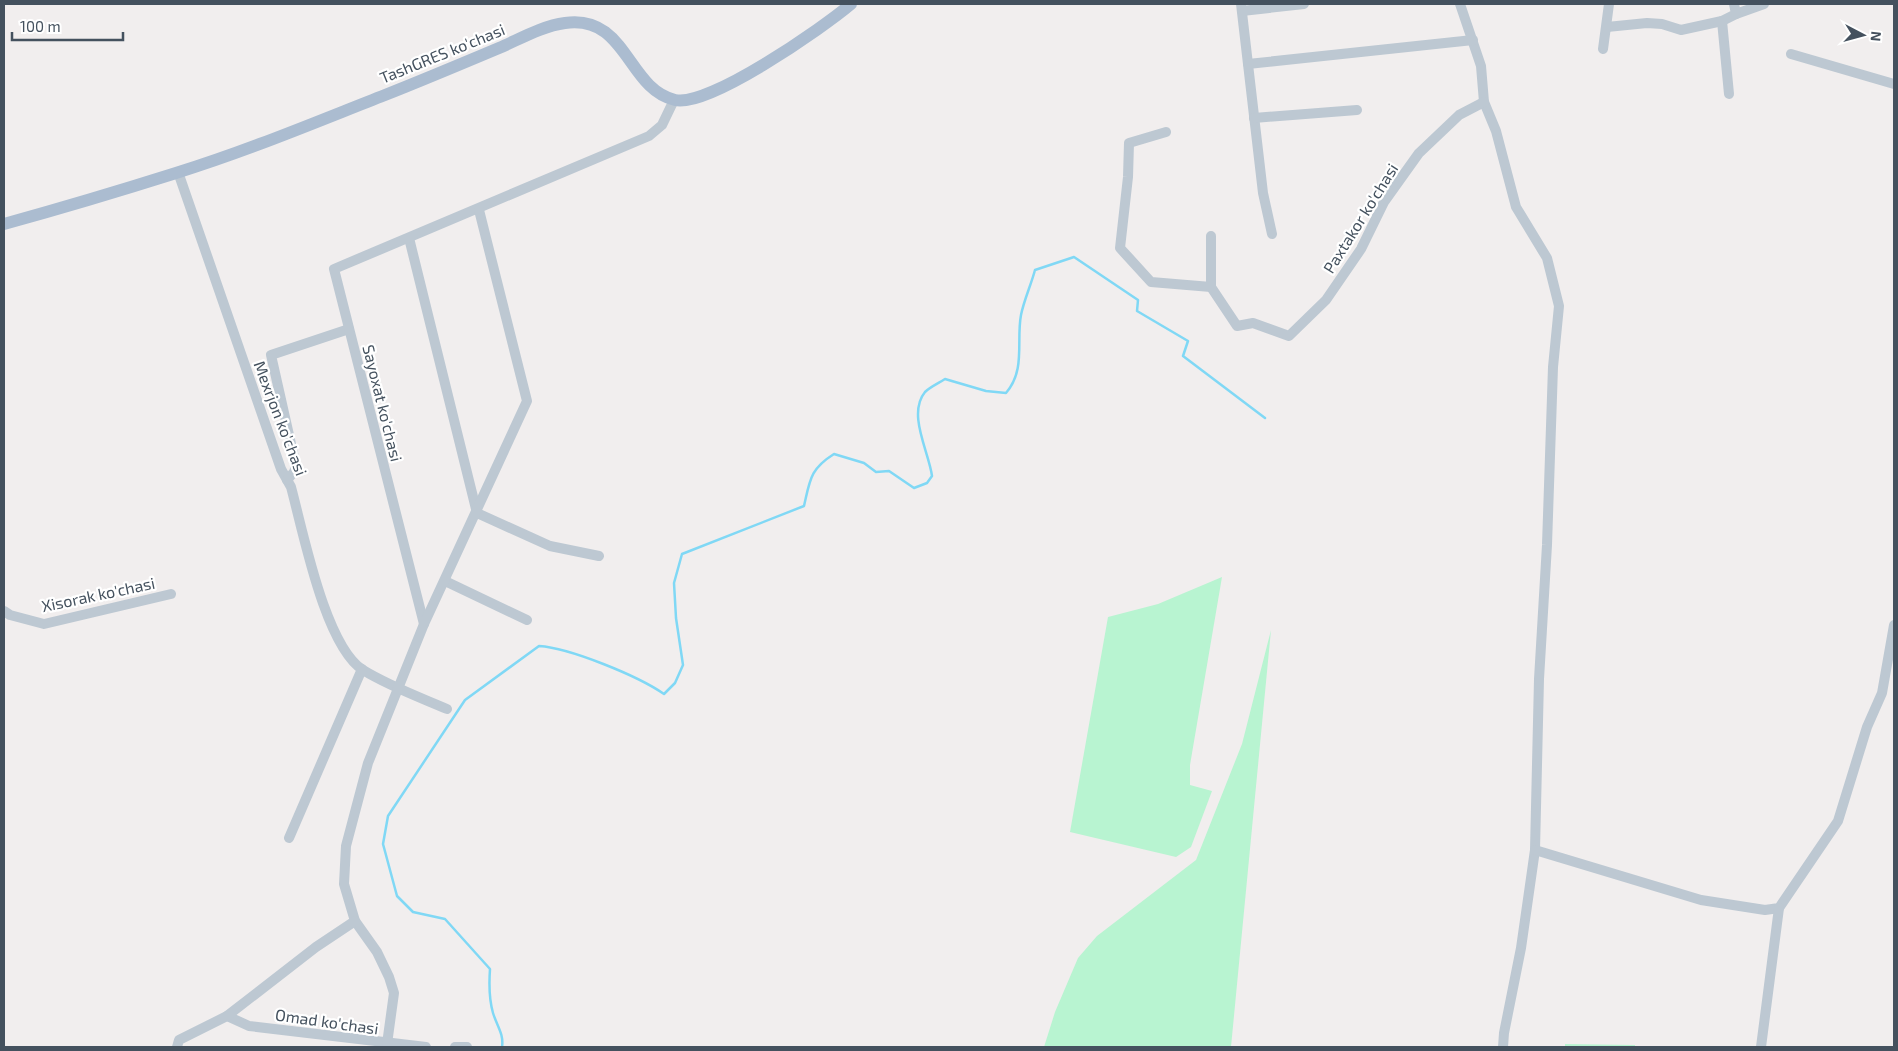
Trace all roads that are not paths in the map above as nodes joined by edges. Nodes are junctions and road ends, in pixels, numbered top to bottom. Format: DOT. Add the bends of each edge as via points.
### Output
graph roads {
  1 [pos="851,4"];
  2 [pos="1304,4"];
  3 [pos="1460,4"];
  4 [pos="1609,4"];
  5 [pos="1764,4"];
  6 [pos="1242,8"];
  7 [pos="1735,9"];
  8 [pos="1722,21"];
  9 [pos="1607,27"];
  10 [pos="1473,40"];
  11 [pos="1603,49"];
  12 [pos="1792,54"];
  13 [pos="1248,64"];
  14 [pos="1894,84"];
  15 [pos="1729,94"];
  16 [pos="674,100"];
  17 [pos="1484,102"];
  18 [pos="1357,110"];
  19 [pos="1254,118"];
  20 [pos="1166,132"];
  21 [pos="178,172"];
  22 [pos="479,210"];
  23 [pos="4,224"];
  24 [pos="1272,234"];
  25 [pos="1211,236"];
  26 [pos="409,238"];
  27 [pos="1211,287"];
  28 [pos="349,329"];
  29 [pos="287,480"];
  30 [pos="477,512"];
  31 [pos="599,556"];
  32 [pos="444,581"];
  33 [pos="171,594"];
  34 [pos="4,611"];
  35 [pos="528,620"];
  36 [pos="424,624"];
  37 [pos="1894,625"];
  38 [pos="362,669"];
  39 [pos="399,688"];
  40 [pos="447,709"];
  41 [pos="289,838"];
  42 [pos="1535,850"];
  43 [pos="1779,908"];
  44 [pos="355,921"];
  45 [pos="227,1016"];
  46 [pos="387,1044"];
  47 [pos="178,1047"];
  48 [pos="426,1047"];
  49 [pos="455,1047"];
  50 [pos="467,1047"];
  51 [pos="1503,1047"];
  52 [pos="1761,1047"];
  1 -- 16 [label="main road" via="819,30 711,93 693,100"];
  2 -- 6 [label="street"];
  3 -- 10 [label="street"];
  4 -- 9 [label="street"];
  5 -- 7 [label="street"];
  6 -- 13 [label="street"];
  7 -- 8 [label="street"];
  8 -- 9 [label="street" via="1681,30 1647,23"];
  8 -- 15 [label="street"];
  9 -- 11 [label="street"];
  10 -- 13 [label="street"];
  10 -- 17 [label="street"];
  12 -- 14 [label="street"];
  13 -- 19 [label="street"];
  16 -- 21 [label="main road, TashGRES ko'chasi" via="652,87 604,30 586,23 566,23 545,28 265,142"];
  16 -- 22 [label="street, Sayoxat ko'chasi" via="662,125 648,136"];
  17 -- 27 [label="street, Paxtakor ko'chasi" via="1459,115 1420,153 1384,202 1361,249 1326,300 1289,336 1253,323 1237,326"];
  17 -- 42 [label="street" via="1496,131 1516,207 1547,258 1559,306 1553,366 1539,670"];
  18 -- 19 [label="street"];
  19 -- 24 [label="street" via="1263,193"];
  20 -- 27 [label="street" via="1129,143 1120,248 1151,282"];
  21 -- 23 [label="main road, TashGRES ko'chasi"];
  21 -- 29 [label="street, Mexrjon ko'chasi"];
  22 -- 26 [label="street, Sayoxat ko'chasi"];
  22 -- 30 [label="street" via="527,401"];
  25 -- 27 [label="street"];
  26 -- 28 [label="street, Sayoxat ko'chasi" via="334,269"];
  26 -- 30 [label="street"];
  28 -- 29 [label="street" via="271,355 296,466"];
  28 -- 36 [label="street, Sayoxat ko'chasi"];
  29 -- 38 [label="street, Mexrjon ko'chasi" via="324,608 340,644"];
  30 -- 31 [label="street" via="550,546"];
  30 -- 32 [label="street"];
  32 -- 35 [label="street"];
  32 -- 36 [label="street"];
  33 -- 34 [label="street, Xisorak ko'chasi" via="44,624"];
  36 -- 39 [label="street"];
  37 -- 43 [label="street" via="1882,694 1867,727 1838,821"];
  38 -- 39 [label="street, Mexrjon ko'chasi"];
  38 -- 41 [label="street"];
  39 -- 40 [label="street, Mexrjon ko'chasi"];
  39 -- 44 [label="street" via="368,763 346,846 344,884"];
  42 -- 43 [label="street" via="1701,900 1765,910"];
  42 -- 51 [label="street" via="1522,948"];
  43 -- 52 [label="street"];
  44 -- 45 [label="street, Omad ko'chasi"];
  44 -- 46 [label="street" via="376,952 394,993"];
  45 -- 46 [label="street, Omad ko'chasi" via="249,1026"];
  45 -- 47 [label="street, Omad ko'chasi" via="179,1040"];
  46 -- 48 [label="street, Omad ko'chasi"];
  49 -- 50 [label="street"];
}
